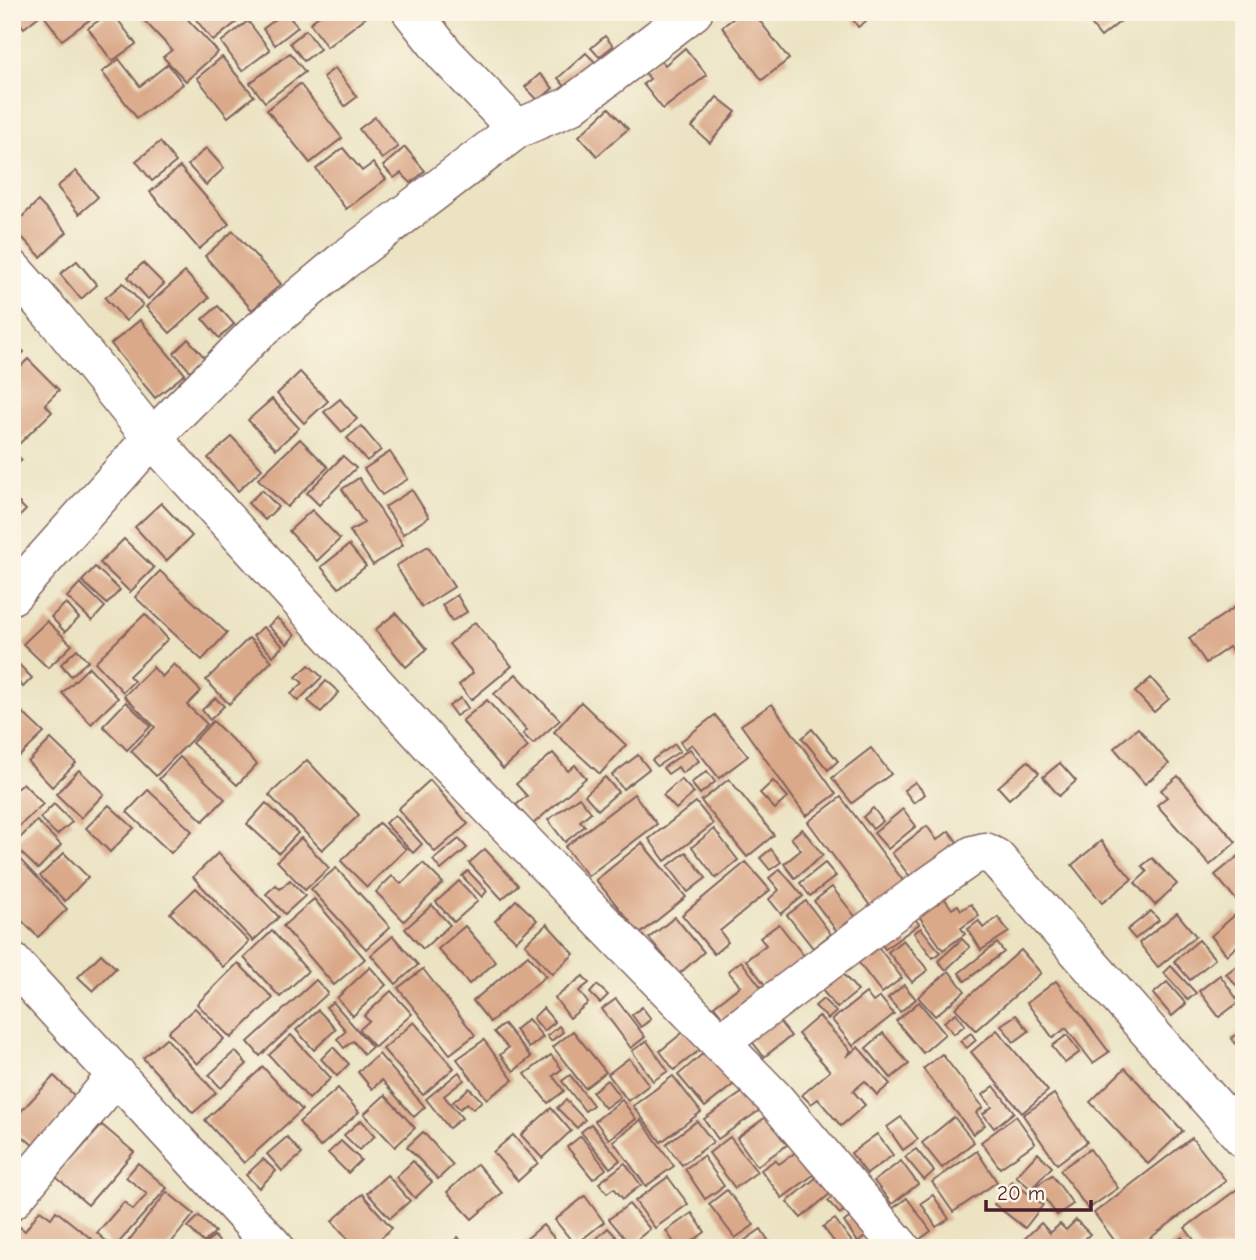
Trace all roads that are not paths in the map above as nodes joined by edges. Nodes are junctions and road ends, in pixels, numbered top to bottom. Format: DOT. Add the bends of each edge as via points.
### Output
graph roads {
  1 [pos="412,12"];
  2 [pos="693,12"];
  3 [pos="517,129"];
  4 [pos="12,269"];
  5 [pos="152,438"];
  6 [pos="12,595"];
  7 [pos="12,962"];
  8 [pos="720,1043"];
  9 [pos="117,1075"];
  10 [pos="1244,1139"];
  11 [pos="12,1200"];
  12 [pos="275,1248"];
  13 [pos="901,1248"];
  1 -- 3 [label="street"];
  2 -- 3 [label="street" via="570,106"];
  3 -- 5 [label="street" via="253,336"];
  4 -- 5 [label="street"];
  5 -- 6 [label="street"];
  5 -- 8 [label="street" via="450,766"];
  7 -- 9 [label="street"];
  8 -- 10 [label="street" via="939,879 985,852 996,858"];
  8 -- 13 [label="street" via="774,1098"];
  9 -- 11 [label="street"];
  9 -- 12 [label="street"];
}
